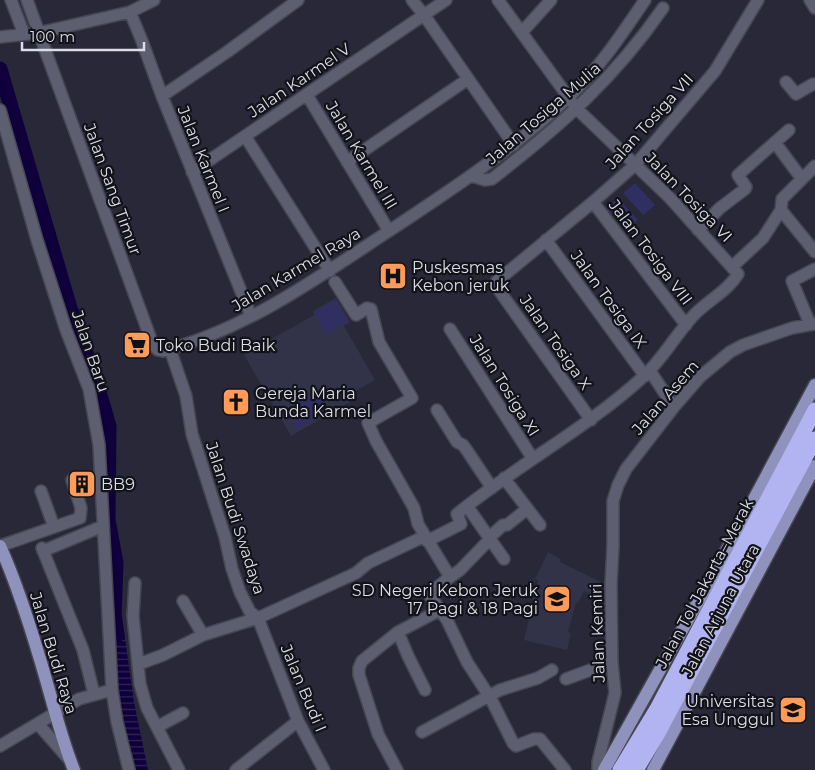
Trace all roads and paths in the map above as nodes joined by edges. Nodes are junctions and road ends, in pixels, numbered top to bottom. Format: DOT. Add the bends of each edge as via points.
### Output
graph roads {
  1 [pos="11,0"];
  2 [pos="27,0"];
  3 [pos="154,0"];
  4 [pos="298,0"];
  5 [pos="412,0"];
  6 [pos="446,0"];
  7 [pos="498,0"];
  8 [pos="551,0"];
  9 [pos="645,0"];
  10 [pos="758,0"];
  11 [pos="810,0"];
  12 [pos="663,8"];
  13 [pos="815,8"];
  14 [pos="130,12"];
  15 [pos="424,16"];
  16 [pos="522,32"];
  17 [pos="38,33"];
  18 [pos="24,34"];
  19 [pos="6,36"];
  20 [pos="468,79"];
  21 [pos="786,82"];
  22 [pos="815,84"];
  23 [pos="306,95"];
  24 [pos="162,96"];
  25 [pos="569,97"];
  26 [pos="577,108"];
  27 [pos="0,110"];
  28 [pos="790,130"];
  29 [pos="245,136"];
  30 [pos="774,143"];
  31 [pos="514,145"];
  32 [pos="347,162"];
  33 [pos="636,164"];
  34 [pos="815,166"];
  35 [pos="192,172"];
  36 [pos="472,176"];
  37 [pos="802,178"];
  38 [pos="594,202"];
  39 [pos="782,210"];
  40 [pos="698,230"];
  41 [pos="389,231"];
  42 [pos="546,240"];
  43 [pos="815,252"];
  44 [pos="733,266"];
  45 [pos="815,269"];
  46 [pos="330,271"];
  47 [pos="335,282"];
  48 [pos="496,283"];
  49 [pos="251,316"];
  50 [pos="813,324"];
  51 [pos="686,325"];
  52 [pos="450,329"];
  53 [pos="167,350"];
  54 [pos="647,373"];
  55 [pos="815,385"];
  56 [pos="674,407"];
  57 [pos="437,410"];
  58 [pos="815,410"];
  59 [pos="591,420"];
  60 [pos="815,439"];
  61 [pos="532,459"];
  62 [pos="815,466"];
  63 [pos="504,478"];
  64 [pos="72,480"];
  65 [pos="492,488"];
  66 [pos="40,491"];
  67 [pos="614,494"];
  68 [pos="467,506"];
  69 [pos="527,509"];
  70 [pos="540,525"];
  71 [pos="103,526"];
  72 [pos="54,527"];
  73 [pos="490,538"];
  74 [pos="426,539"];
  75 [pos="0,546"];
  76 [pos="504,559"];
  77 [pos="450,578"];
  78 [pos="135,583"];
  79 [pos="183,601"];
  80 [pos="440,610"];
  81 [pos="258,618"];
  82 [pos="398,632"];
  83 [pos="202,635"];
  84 [pos="612,662"];
  85 [pos="139,664"];
  86 [pos="552,670"];
  87 [pos="566,679"];
  88 [pos="112,690"];
  89 [pos="425,690"];
  90 [pos="94,694"];
  91 [pos="489,696"];
  92 [pos="182,713"];
  93 [pos="54,714"];
  94 [pos="298,721"];
  95 [pos="38,724"];
  96 [pos="157,727"];
  97 [pos="422,732"];
  98 [pos="0,746"];
  99 [pos="72,765"];
  100 [pos="129,770"];
  101 [pos="179,770"];
  102 [pos="236,770"];
  103 [pos="324,770"];
  104 [pos="398,770"];
  105 [pos="565,770"];
  106 [pos="598,770"];
  107 [pos="604,770"];
  108 [pos="620,770"];
  109 [pos="636,770"];
  110 [pos="653,770"];
  1 -- 18 [label="street"];
  2 -- 17 [label="street, Jalan Sang Timur"];
  3 -- 14 [label="street"];
  4 -- 24 [label="street"];
  5 -- 15 [label="street"];
  6 -- 15 [label="street, Jalan Karmel V"];
  7 -- 16 [label="street, Jalan Tosiga VI"];
  8 -- 16 [label="street"];
  9 -- 25 [label="street, Jalan Tosiga Mulia" via="598,65"];
  10 -- 33 [label="street, Jalan Tosiga VII" via="715,71"];
  11 -- 13 [label="street"];
  12 -- 26 [label="street, Jalan Tosiga Mulia" via="624,61"];
  14 -- 17 [label="street"];
  14 -- 24 [label="street, Jalan Karmel I"];
  15 -- 20 [label="street"];
  15 -- 23 [label="street, Jalan Karmel V"];
  16 -- 25 [label="street, Jalan Tosiga VI"];
  17 -- 18 [label="street"];
  17 -- 53 [label="street, Jalan Sang Timur" via="153,346"];
  18 -- 19 [label="street"];
  20 -- 31 [label="street"];
  20 -- 32 [label="street"];
  21 -- 22 [label="street" via="796,94"];
  23 -- 29 [label="street, Jalan Karmel V"];
  23 -- 32 [label="street, Jalan Karmel III"];
  24 -- 35 [label="street, Jalan Karmel I"];
  25 -- 26 [label="street, Jalan Tosiga VI"];
  25 -- 31 [label="street, Jalan Tosiga Mulia"];
  26 -- 33 [label="street, Jalan Tosiga VI"];
  26 -- 36 [label="street, Jalan Tosiga Mulia" via="492,179"];
  27 -- 71 [label="street, Jalan Baru" via="66,330 89,389 99,445"];
  28 -- 30 [label="street"];
  29 -- 35 [label="street, Jalan Karmel V"];
  29 -- 46 [label="street"];
  30 -- 37 [label="street"];
  30 -- 40 [label="street" via="738,175 745,189"];
  31 -- 36 [label="street, Jalan Tosiga Mulia"];
  32 -- 41 [label="street, Jalan Karmel III"];
  33 -- 38 [label="street, Jalan Tosiga VII"];
  33 -- 40 [label="street, Jalan Tosiga VI"];
  34 -- 37 [label="street"];
  35 -- 49 [label="street, Jalan Karmel I"];
  36 -- 41 [label="street, Jalan Tosiga Mulia"];
  37 -- 39 [label="street" via="782,198"];
  38 -- 42 [label="street, Jalan Tosiga VII"];
  38 -- 51 [label="street, Jalan Tosiga VIII"];
  39 -- 43 [label="street"];
  39 -- 44 [label="street" via="763,238"];
  40 -- 44 [label="street, Jalan Tosiga VI"];
  41 -- 46 [label="street, Jalan Karmel Raya"];
  42 -- 48 [label="street, Jalan Tosiga VII"];
  42 -- 54 [label="street, Jalan Tosiga IX"];
  44 -- 51 [label="street" via="738,276"];
  45 -- 50 [label="street" via="792,281"];
  46 -- 49 [label="street, Jalan Karmel Raya"];
  47 -- 74 [label="street" via="356,315 371,309 379,342 412,398 368,423 414,508 416,521"];
  48 -- 59 [label="street, Jalan Tosiga X"];
  49 -- 53 [label="street, Jalan Karmel Raya"];
  50 -- 56 [label="street, Jalan Asem" via="730,352 701,376"];
  51 -- 54 [label="street, Jalan Tosiga VIII"];
  52 -- 61 [label="street, Jalan Tosiga XI"];
  53 -- 81 [label="street, Jalan Budi Swadaya" via="186,396 192,434 225,537 232,570 250,612"];
  54 -- 56 [label="street, Jalan Tosiga IX"];
  54 -- 59 [label="street, Jalan Tosiga VIII"];
  55 -- 107 [label="main road"];
  56 -- 67 [label="street, Jalan Asem" via="626,469"];
  57 -- 65 [label="street"];
  58 -- 108 [label="highway, Jalan Tol Jakarta–Merak" via="657,708"];
  59 -- 61 [label="street, Jalan Tosiga VIII"];
  60 -- 109 [label="highway, Jalan Tol Jakarta–Merak"];
  61 -- 63 [label="street, Jalan Tosiga VIII"];
  62 -- 110 [label="main road, Jalan Arjuna Utara"];
  63 -- 65 [label="street, Jalan Tosiga VIII"];
  63 -- 69 [label="street"];
  64 -- 72 [label="street" via="81,508 80,518"];
  65 -- 68 [label="street, Jalan Tosiga VIII"];
  66 -- 72 [label="street"];
  67 -- 84 [label="street, Jalan Kemiri" via="610,584"];
  68 -- 73 [label="street"];
  68 -- 74 [label="street, Jalan Budi Swadaya" via="457,514 461,524"];
  69 -- 70 [label="street"];
  69 -- 73 [label="street"];
  71 -- 88 [label="street, Jalan Baru"];
  71 -- 90 [label="street" via="43,549 84,650"];
  72 -- 75 [label="street"];
  73 -- 76 [label="street"];
  73 -- 77 [label="street"];
  74 -- 77 [label="street"];
  74 -- 81 [label="street, Jalan Budi Swadaya" via="368,563 356,573"];
  75 -- 93 [label="main road, Jalan Budi Raya" via="34,639"];
  77 -- 80 [label="street" via="429,594"];
  78 -- 85 [label="street" via="134,616"];
  79 -- 83 [label="street"];
  80 -- 82 [label="street"];
  80 -- 91 [label="street"];
  81 -- 83 [label="street"];
  81 -- 94 [label="street, Jalan Budi I"];
  82 -- 89 [label="street"];
  82 -- 104 [label="street" via="362,661 359,668 378,734"];
  83 -- 85 [label="street"];
  84 -- 87 [label="street"];
  84 -- 106 [label="street, Jalan Kemiri" via="615,693"];
  85 -- 96 [label="street" via="137,670 142,691"];
  86 -- 91 [label="street"];
  88 -- 90 [label="street"];
  88 -- 100 [label="street, Jalan Baru"];
  90 -- 93 [label="street"];
  91 -- 97 [label="street"];
  91 -- 105 [label="street" via="516,746 540,739"];
  92 -- 96 [label="street"];
  93 -- 95 [label="street"];
  93 -- 99 [label="main road, Jalan Budi Raya"];
  94 -- 102 [label="street"];
  94 -- 103 [label="street, Jalan Budi I"];
  95 -- 98 [label="street"];
  95 -- 99 [label="street"];
  96 -- 101 [label="street"];
}
